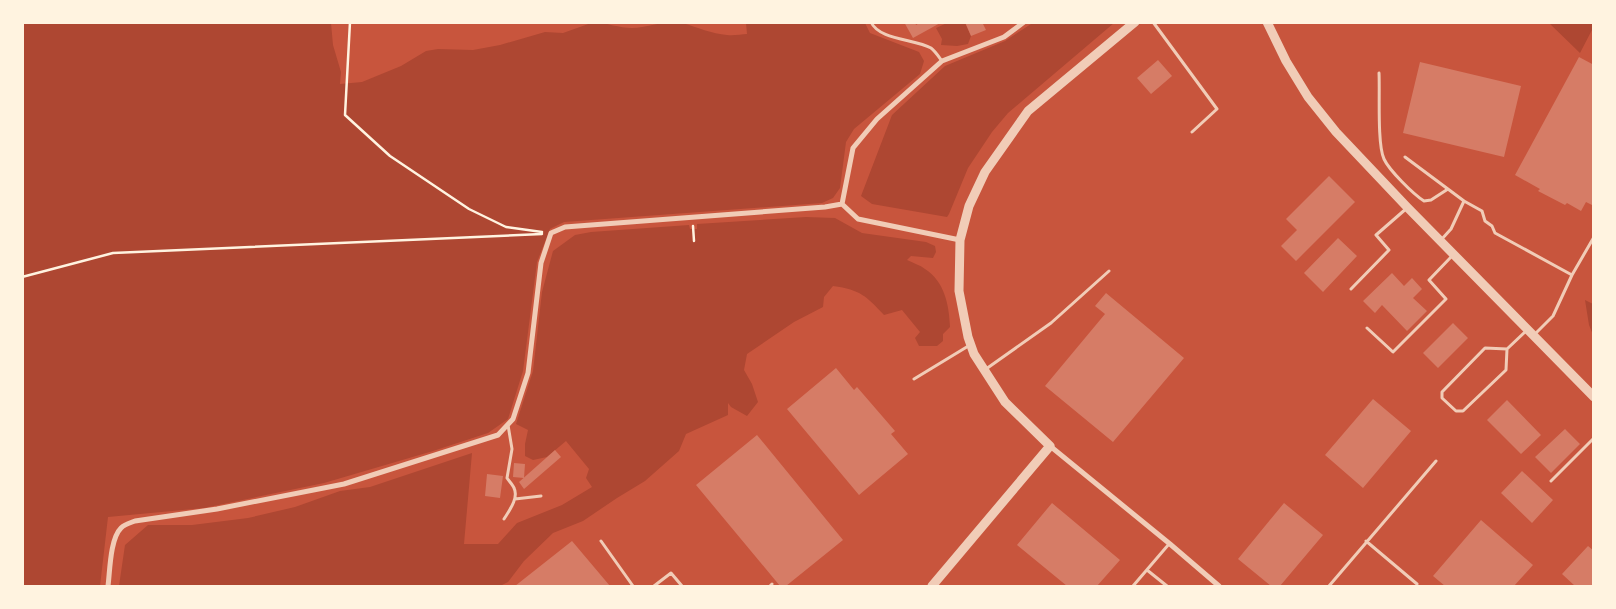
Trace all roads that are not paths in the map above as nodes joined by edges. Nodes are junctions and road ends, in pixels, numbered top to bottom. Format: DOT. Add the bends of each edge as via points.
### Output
graph roads {
  1 [pos="871,22"];
  2 [pos="1024,22"];
  3 [pos="1135,22"];
  4 [pos="1153,22"];
  5 [pos="1267,22"];
  6 [pos="942,60"];
  7 [pos="1379,73"];
  8 [pos="1192,132"];
  9 [pos="1405,157"];
  10 [pos="1448,189"];
  11 [pos="1464,201"];
  12 [pos="842,204"];
  13 [pos="1407,207"];
  14 [pos="1594,237"];
  15 [pos="960,240"];
  16 [pos="1441,240"];
  17 [pos="1454,254"];
  18 [pos="1109,271"];
  19 [pos="1572,275"];
  20 [pos="1351,290"];
  21 [pos="1367,328"];
  22 [pos="1531,332"];
  23 [pos="971,345"];
  24 [pos="1507,349"];
  25 [pos="984,371"];
  26 [pos="914,380"];
  27 [pos="1594,397"];
  28 [pos="508,424"];
  29 [pos="1594,438"];
  30 [pos="1050,446"];
  31 [pos="1436,461"];
  32 [pos="1552,481"];
  33 [pos="541,496"];
  34 [pos="515,499"];
  35 [pos="504,519"];
  36 [pos="601,541"];
  37 [pos="1366,541"];
  38 [pos="1170,544"];
  39 [pos="1147,570"];
  40 [pos="1417,584"];
  41 [pos="108,586"];
  42 [pos="633,586"];
  43 [pos="654,586"];
  44 [pos="682,586"];
  45 [pos="932,586"];
  46 [pos="1133,586"];
  47 [pos="1167,586"];
  48 [pos="1219,586"];
  49 [pos="1329,586"];
  1 -- 6 [label="lane" via="874,28 884,33 932,49"];
  2 -- 6 [label="street" via="1004,37"];
  3 -- 15 [label="street" via="1028,111 985,172 969,206"];
  4 -- 8 [label="lane" via="1217,109"];
  5 -- 13 [label="street" via="1308,97 1336,132"];
  6 -- 12 [label="street" via="877,119 853,148"];
  7 -- 10 [label="lane" via="1380,142 1384,160 1424,201"];
  9 -- 10 [label="lane"];
  10 -- 11 [label="lane"];
  11 -- 16 [label="lane" via="1451,230"];
  11 -- 19 [label="lane" via="1482,211 1495,234"];
  12 -- 15 [label="street" via="858,219"];
  12 -- 28 [label="street" via="565,227 551,233 541,263 528,373 513,419"];
  13 -- 16 [label="street"];
  13 -- 20 [label="lane" via="1376,235 1389,250"];
  14 -- 19 [label="lane"];
  15 -- 23 [label="street" via="959,291"];
  16 -- 17 [label="street"];
  17 -- 21 [label="lane" via="1429,280 1446,299 1393,352"];
  17 -- 22 [label="street"];
  18 -- 25 [label="lane" via="1051,322"];
  19 -- 22 [label="lane" via="1553,316"];
  22 -- 24 [label="lane"];
  22 -- 27 [label="street"];
  23 -- 25 [label="street"];
  23 -- 26 [label="lane"];
  24 -- 24 [label="lane" via="1506,370 1463,410 1456,411 1442,398 1442,392 1485,348"];
  25 -- 30 [label="street" via="1004,402"];
  28 -- 34 [label="lane" via="512,448 507,478 514,487"];
  28 -- 41 [label="street" via="498,435 344,484 127,524 121,528 114,542"];
  29 -- 32 [label="lane"];
  30 -- 38 [label="street"];
  30 -- 45 [label="street"];
  31 -- 37 [label="lane"];
  33 -- 34 [label="lane"];
  34 -- 35 [label="lane"];
  36 -- 42 [label="lane"];
  37 -- 40 [label="lane"];
  37 -- 49 [label="lane"];
  38 -- 39 [label="lane"];
  38 -- 48 [label="street"];
  39 -- 46 [label="lane"];
  39 -- 47 [label="lane"];
  43 -- 44 [label="lane" via="671,573"];
}
